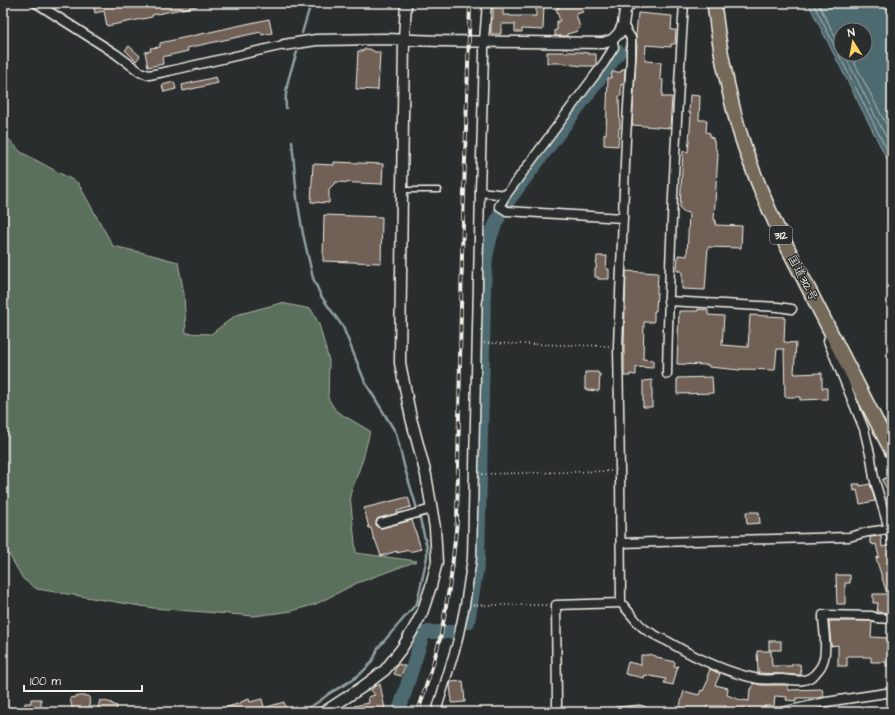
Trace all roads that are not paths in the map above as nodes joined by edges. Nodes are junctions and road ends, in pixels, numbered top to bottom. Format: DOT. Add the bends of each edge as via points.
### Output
graph roads {
  1 [pos="36,3"];
  2 [pos="406,3"];
  3 [pos="487,3"];
  4 [pos="684,3"];
  5 [pos="714,3"];
  6 [pos="627,5"];
  7 [pos="623,25"];
  8 [pos="404,40"];
  9 [pos="612,40"];
  10 [pos="484,41"];
  11 [pos="284,45"];
  12 [pos="402,190"];
  13 [pos="439,190"];
  14 [pos="480,192"];
  15 [pos="506,195"];
  16 [pos="623,218"];
  17 [pos="668,301"];
  18 [pos="792,309"];
  19 [pos="830,331"];
  20 [pos="668,374"];
  21 [pos="892,452"];
  22 [pos="432,509"];
  23 [pos="381,523"];
  24 [pos="889,529"];
  25 [pos="892,539"];
  26 [pos="620,543"];
  27 [pos="621,603"];
  28 [pos="892,619"];
  29 [pos="892,692"];
  30 [pos="324,712"];
  31 [pos="436,712"];
  32 [pos="556,712"];
  33 [pos="617,712"];
  34 [pos="645,712"];
  35 [pos="782,712"];
  1 -- 11 [label="street" via="140,72 149,75"];
  2 -- 8 [label="street"];
  3 -- 10 [label="street"];
  4 -- 17 [label="street"];
  5 -- 19 [label="highway, 国道312号 / 312" via="728,86 743,143 777,227"];
  6 -- 7 [label="street"];
  7 -- 9 [label="street"];
  7 -- 16 [label="street" via="631,38 631,59"];
  8 -- 10 [label="street"];
  8 -- 11 [label="street" via="316,40"];
  8 -- 12 [label="street"];
  9 -- 10 [label="street" via="603,43"];
  9 -- 15 [label="street" via="614,47 604,63"];
  10 -- 14 [label="street"];
  12 -- 13 [label="lane"];
  12 -- 22 [label="street" via="400,363"];
  14 -- 15 [label="street"];
  14 -- 31 [label="street" via="472,558 457,643"];
  15 -- 16 [label="street" via="499,206 504,209"];
  16 -- 26 [label="street" via="618,346"];
  17 -- 18 [label="street"];
  17 -- 20 [label="street"];
  19 -- 21 [label="highway, 国道312号 / 312"];
  19 -- 24 [label="street" via="828,341 864,429 874,478"];
  22 -- 23 [label="street"];
  22 -- 30 [label="street" via="437,562 422,613 413,630 385,670"];
  24 -- 25 [label="street"];
  24 -- 26 [label="street" via="849,537"];
  26 -- 27 [label="street"];
  27 -- 28 [label="street" via="646,630 722,669 761,679 794,681 811,678 822,664 825,652 823,615"];
  27 -- 32 [label="street" via="556,605"];
  29 -- 35 [label="street"];
  33 -- 34 [label="street"];
}
